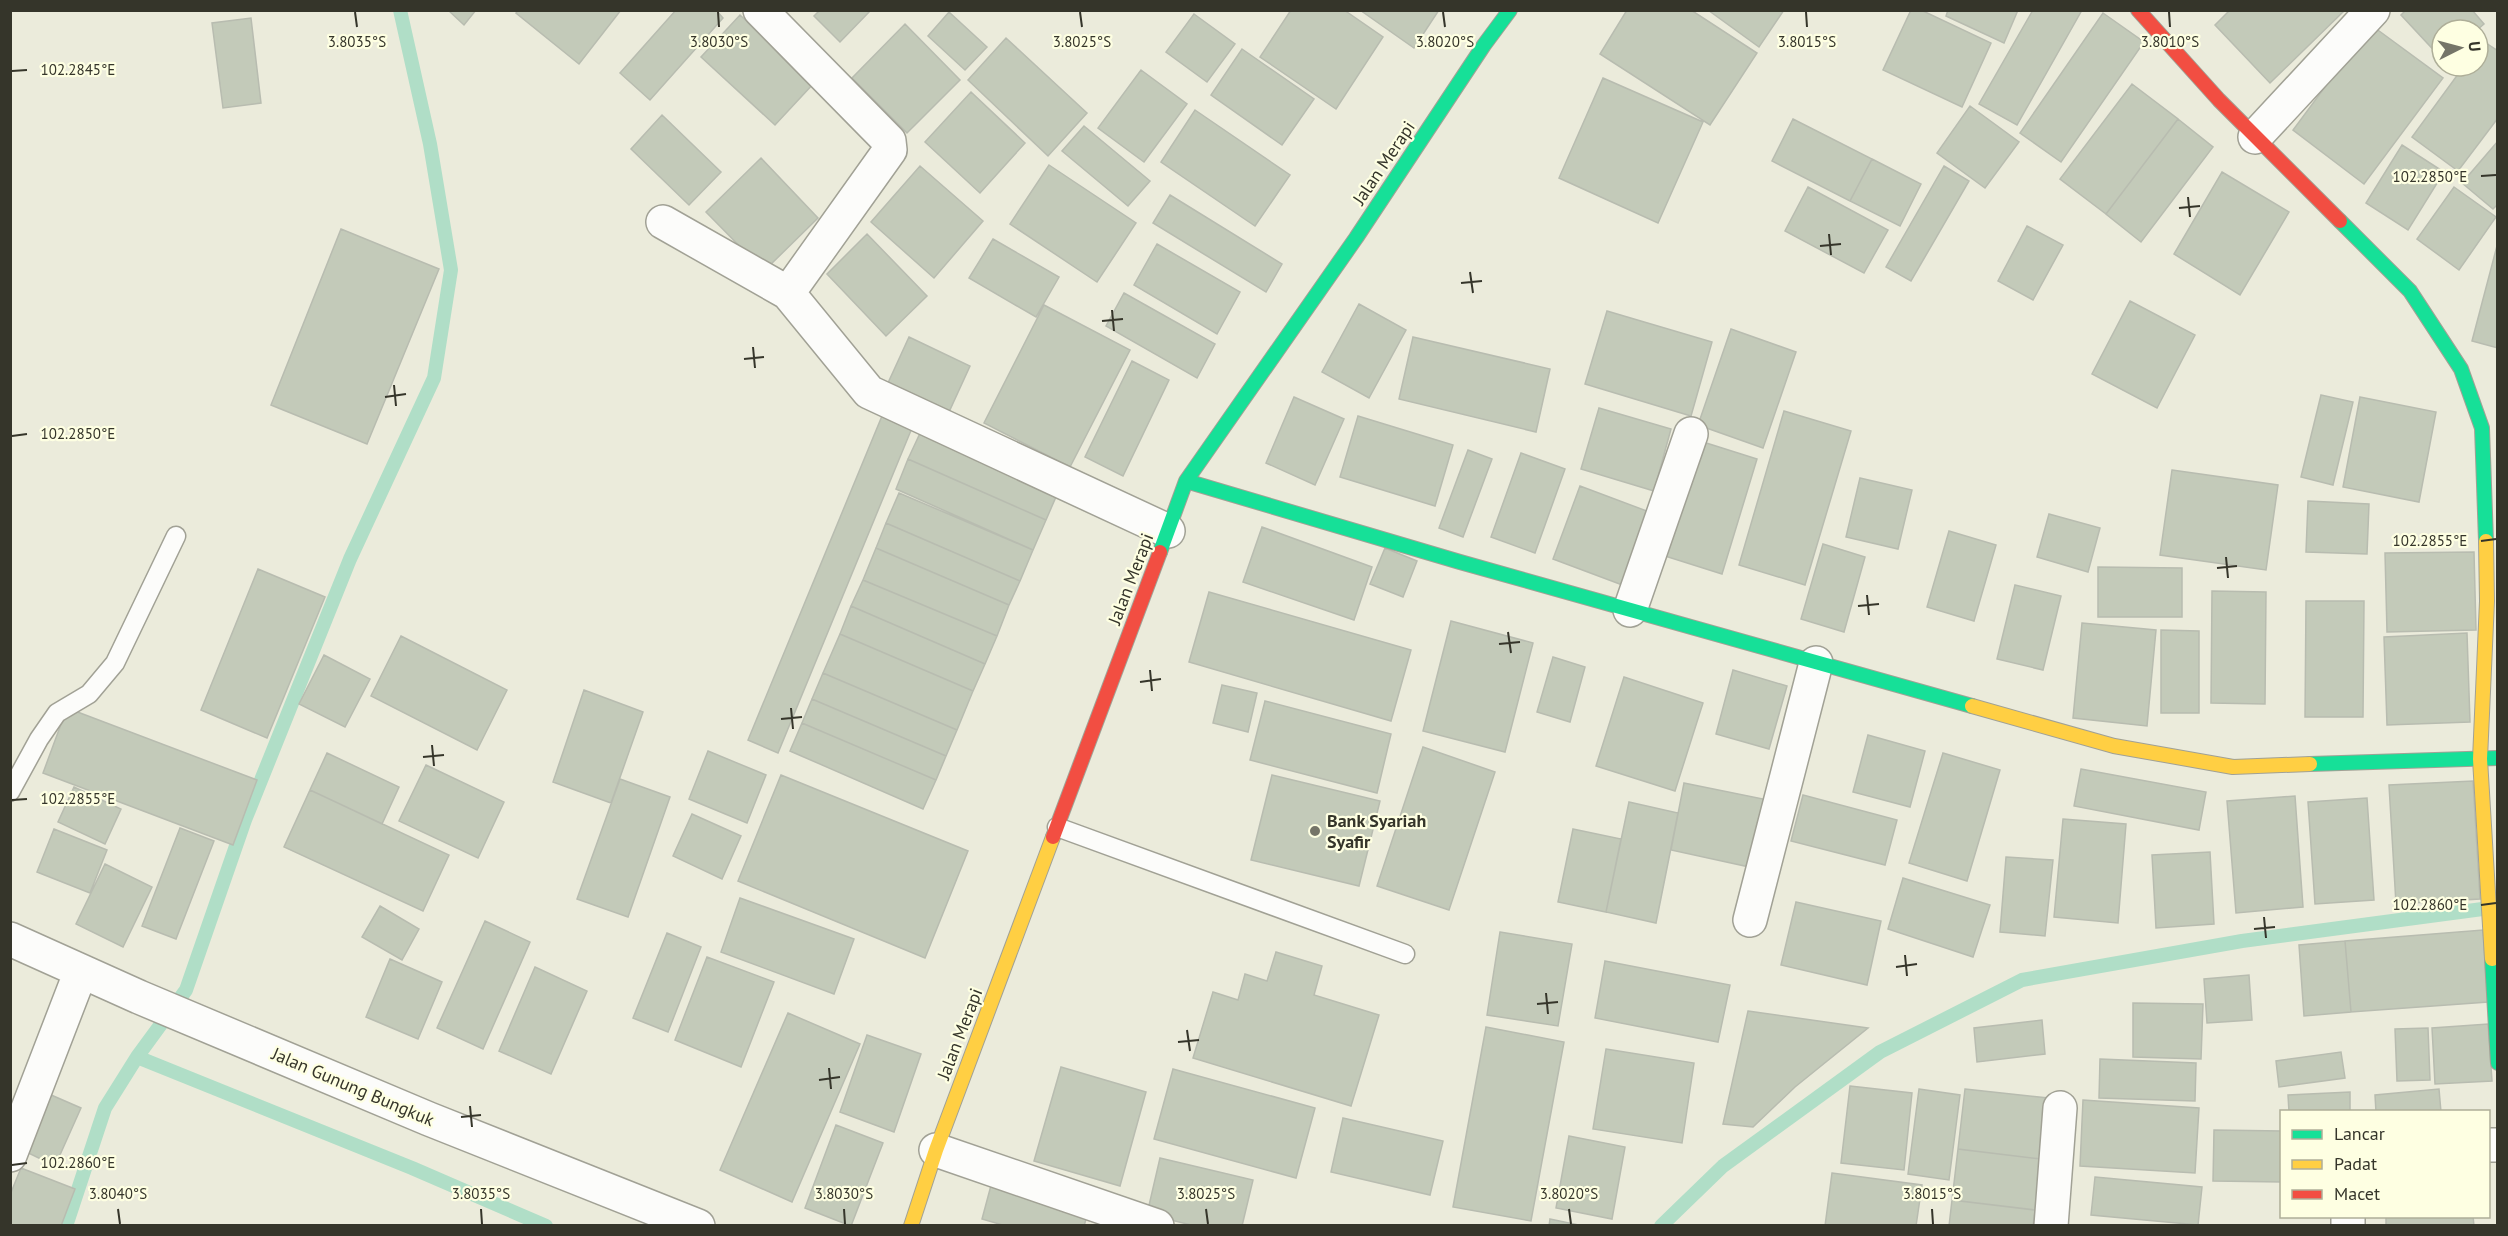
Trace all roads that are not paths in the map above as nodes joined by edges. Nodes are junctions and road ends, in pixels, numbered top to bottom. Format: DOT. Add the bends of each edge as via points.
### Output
graph roads {
  1 [pos="760,10"];
  2 [pos="1510,10"];
  3 [pos="2138,10"];
  4 [pos="2373,10"];
  5 [pos="2255,137"];
  6 [pos="663,222"];
  7 [pos="788,293"];
  8 [pos="1691,434"];
  9 [pos="1186,481"];
  10 [pos="1168,531"];
  11 [pos="176,536"];
  12 [pos="2492,601"];
  13 [pos="1630,610"];
  14 [pos="1816,663"];
  15 [pos="2498,758"];
  16 [pos="2480,759"];
  17 [pos="10,792"];
  18 [pos="1057,827"];
  19 [pos="1750,920"];
  20 [pos="10,939"];
  21 [pos="1405,954"];
  22 [pos="81,971"];
  23 [pos="2498,1063"];
  24 [pos="2060,1108"];
  25 [pos="936,1150"];
  26 [pos="10,1155"];
  27 [pos="698,1226"];
  28 [pos="911,1226"];
  29 [pos="1157,1226"];
  30 [pos="2051,1226"];
  1 -- 7 [label="street" via="890,146"];
  2 -- 9 [label="street, Jalan Merapi"];
  3 -- 5 [label="street"];
  4 -- 5 [label="street"];
  5 -- 12 [label="street" via="2410,291 2461,369 2482,428"];
  6 -- 7 [label="street"];
  7 -- 10 [label="street" via="869,392"];
  8 -- 13 [label="street"];
  9 -- 10 [label="street, Jalan Merapi"];
  9 -- 13 [label="street"];
  10 -- 18 [label="street, Jalan Merapi"];
  11 -- 17 [label="lane" via="115,663 89,694 57,713"];
  12 -- 16 [label="street"];
  13 -- 14 [label="street"];
  14 -- 16 [label="street" via="2114,746 2234,767"];
  14 -- 19 [label="street"];
  15 -- 16 [label="street"];
  16 -- 23 [label="street"];
  18 -- 21 [label="lane"];
  18 -- 25 [label="street, Jalan Merapi"];
  20 -- 22 [label="street, Jalan Gunung Bungkuk"];
  22 -- 26 [label="street"];
  22 -- 27 [label="street, Jalan Gunung Bungkuk" via="429,1119"];
  24 -- 30 [label="street"];
  25 -- 28 [label="street, Jalan Merapi"];
  25 -- 29 [label="street"];
}
